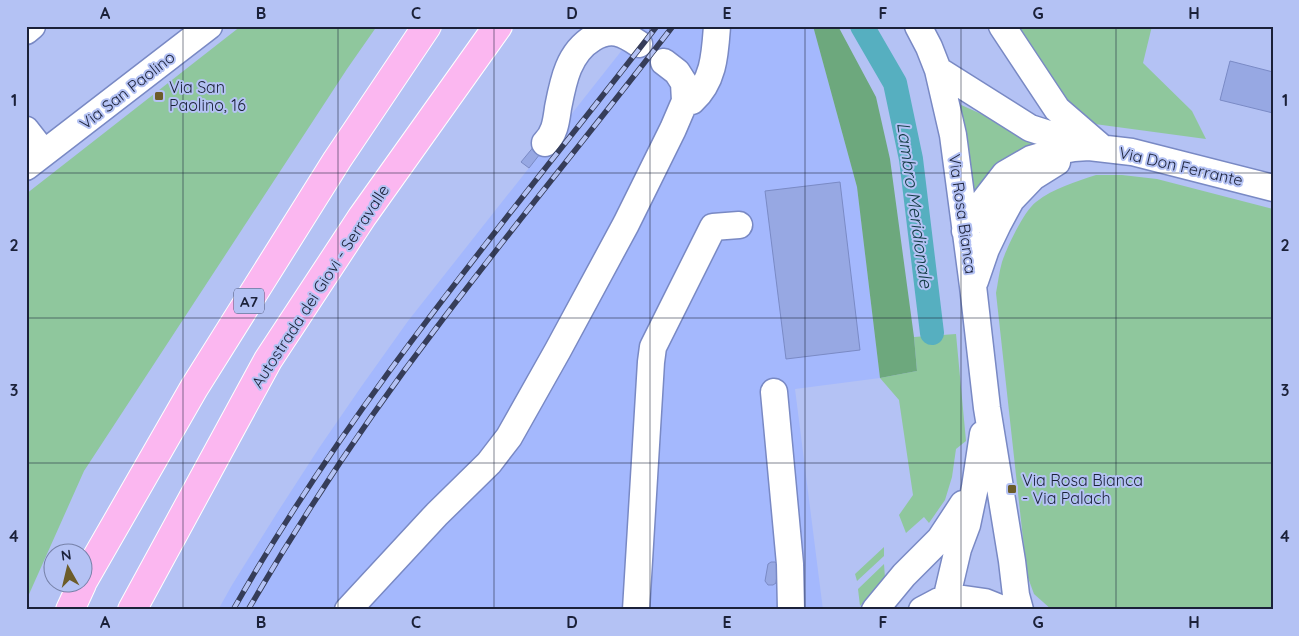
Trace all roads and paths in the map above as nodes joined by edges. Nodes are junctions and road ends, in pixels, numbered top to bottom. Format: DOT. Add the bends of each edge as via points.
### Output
graph roads {
  1 [pos="32,26"];
  2 [pos="209,26"];
  3 [pos="427,26"];
  4 [pos="498,26"];
  5 [pos="718,26"];
  6 [pos="918,26"];
  7 [pos="1002,26"];
  8 [pos="26,31"];
  9 [pos="638,44"];
  10 [pos="664,62"];
  11 [pos="938,70"];
  12 [pos="684,101"];
  13 [pos="26,130"];
  14 [pos="545,143"];
  15 [pos="1096,148"];
  16 [pos="35,160"];
  17 [pos="1273,188"];
  18 [pos="739,225"];
  19 [pos="965,231"];
  20 [pos="973,286"];
  21 [pos="774,392"];
  22 [pos="987,408"];
  23 [pos="975,487"];
  24 [pos="92,566"];
  25 [pos="904,575"];
  26 [pos="77,594"];
  27 [pos="936,604"];
  28 [pos="70,610"];
  29 [pos="132,610"];
  30 [pos="348,610"];
  31 [pos="636,610"];
  32 [pos="791,610"];
  33 [pos="875,610"];
  34 [pos="1005,610"];
  35 [pos="1020,610"];
  1 -- 8 [label="street"];
  2 -- 16 [label="street, Via San Paolino"];
  3 -- 24 [label="highway, A7" via="337,160 194,388"];
  4 -- 29 [label="highway, Autostrada dei Giovi - Serravalle" via="362,217 268,360"];
  5 -- 12 [label="street" via="714,63 708,80 697,97"];
  6 -- 11 [label="street, Via Rosa Bianca"];
  7 -- 15 [label="street" via="1057,109"];
  9 -- 14 [label="street" via="624,34 600,33 578,51 567,69 555,128"];
  10 -- 12 [label="street" via="677,72 684,83"];
  11 -- 15 [label="street, Via Don Ferrante" via="1030,128"];
  11 -- 19 [label="street, Via Rosa Bianca" via="952,135"];
  12 -- 30 [label="street" via="626,224 509,437 489,463 436,514"];
  13 -- 16 [label="street, Via San Paolino"];
  15 -- 17 [label="street, Via Don Ferrante" via="1132,152"];
  15 -- 19 [label="street, Via Don Ferrante" via="1058,151 1031,159 1004,174"];
  15 -- 20 [label="street" via="1060,160 1033,177 1011,200 986,249"];
  18 -- 31 [label="street" via="713,227 653,348"];
  19 -- 20 [label="street, Via Rosa Bianca"];
  20 -- 22 [label="street, Via Rosa Bianca"];
  21 -- 32 [label="street" via="790,564"];
  22 -- 23 [label="street, Via Rosa Bianca"];
  22 -- 35 [label="street, Via Rosa Bianca"];
  23 -- 25 [label="street" via="940,539"];
  23 -- 27 [label="street, Via Rosa Bianca" via="967,525"];
  25 -- 27 [label="street"];
  25 -- 33 [label="street"];
  26 -- 28 [label="highway, A7"];
  27 -- 34 [label="street" via="964,599"];
}
